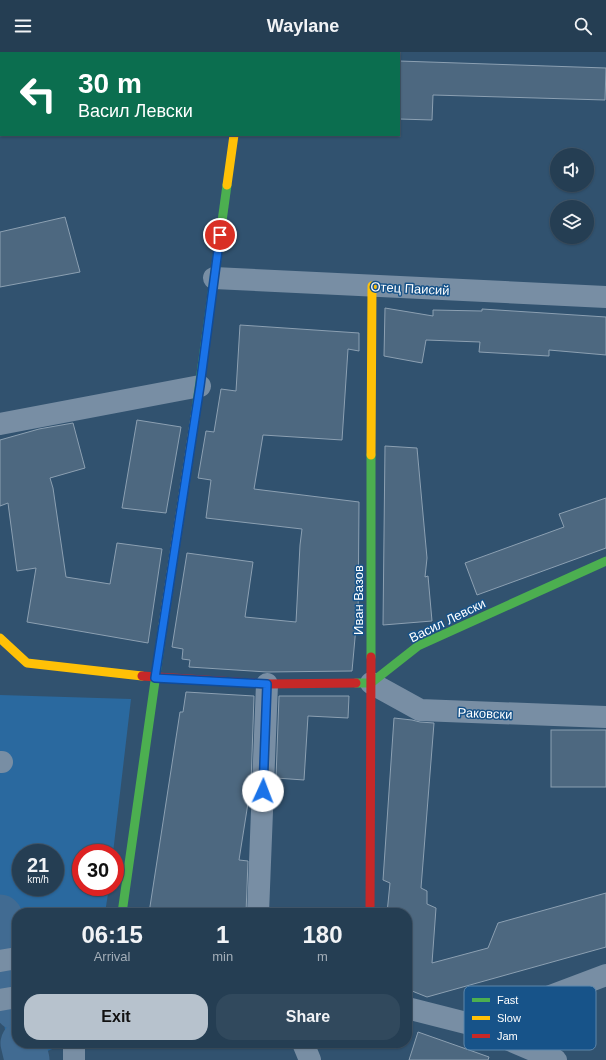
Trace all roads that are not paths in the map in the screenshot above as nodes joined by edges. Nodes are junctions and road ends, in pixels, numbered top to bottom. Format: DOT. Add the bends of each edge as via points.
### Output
graph roads {
  1 [pos="234,136"];
  2 [pos="214,278"];
  3 [pos="372,286"];
  4 [pos="606,297"];
  5 [pos="200,386"];
  6 [pos="0,424"];
  7 [pos="606,561"];
  8 [pos="0,638"];
  9 [pos="155,678"];
  10 [pos="371,682"];
  11 [pos="267,684"];
  12 [pos="606,717"];
  13 [pos="123,908"];
  14 [pos="258,908"];
  15 [pos="370,908"];
  16 [pos="12,959"];
  17 [pos="0,961"];
  18 [pos="606,975"];
  19 [pos="577,986"];
  20 [pos="12,998"];
  21 [pos="0,1000"];
  22 [pos="412,1009"];
  23 [pos="464,1022"];
  24 [pos="74,1048"];
  25 [pos="305,1048"];
  26 [pos="533,1050"];
  27 [pos="74,1060"];
  28 [pos="310,1060"];
  29 [pos="556,1060"];
  1 -- 2 [label="street"];
  2 -- 3 [label="street, Отец Паисий"];
  2 -- 5 [label="street"];
  3 -- 4 [label="street, Отец Паисий"];
  3 -- 10 [label="street, Иван Вазов"];
  5 -- 6 [label="street"];
  5 -- 9 [label="street"];
  7 -- 10 [label="street, Васил Левски" via="418,646"];
  8 -- 9 [label="street" via="27,663"];
  9 -- 11 [label="street"];
  9 -- 13 [label="street"];
  10 -- 11 [label="street"];
  10 -- 12 [label="street, Раковски" via="420,710"];
  10 -- 15 [label="street, Иван Вазов"];
  11 -- 14 [label="street"];
  16 -- 17 [label="street"];
  18 -- 19 [label="street"];
  20 -- 21 [label="street"];
  22 -- 23 [label="street"];
  24 -- 27 [label="street"];
  25 -- 28 [label="street"];
  26 -- 29 [label="street"];
}
